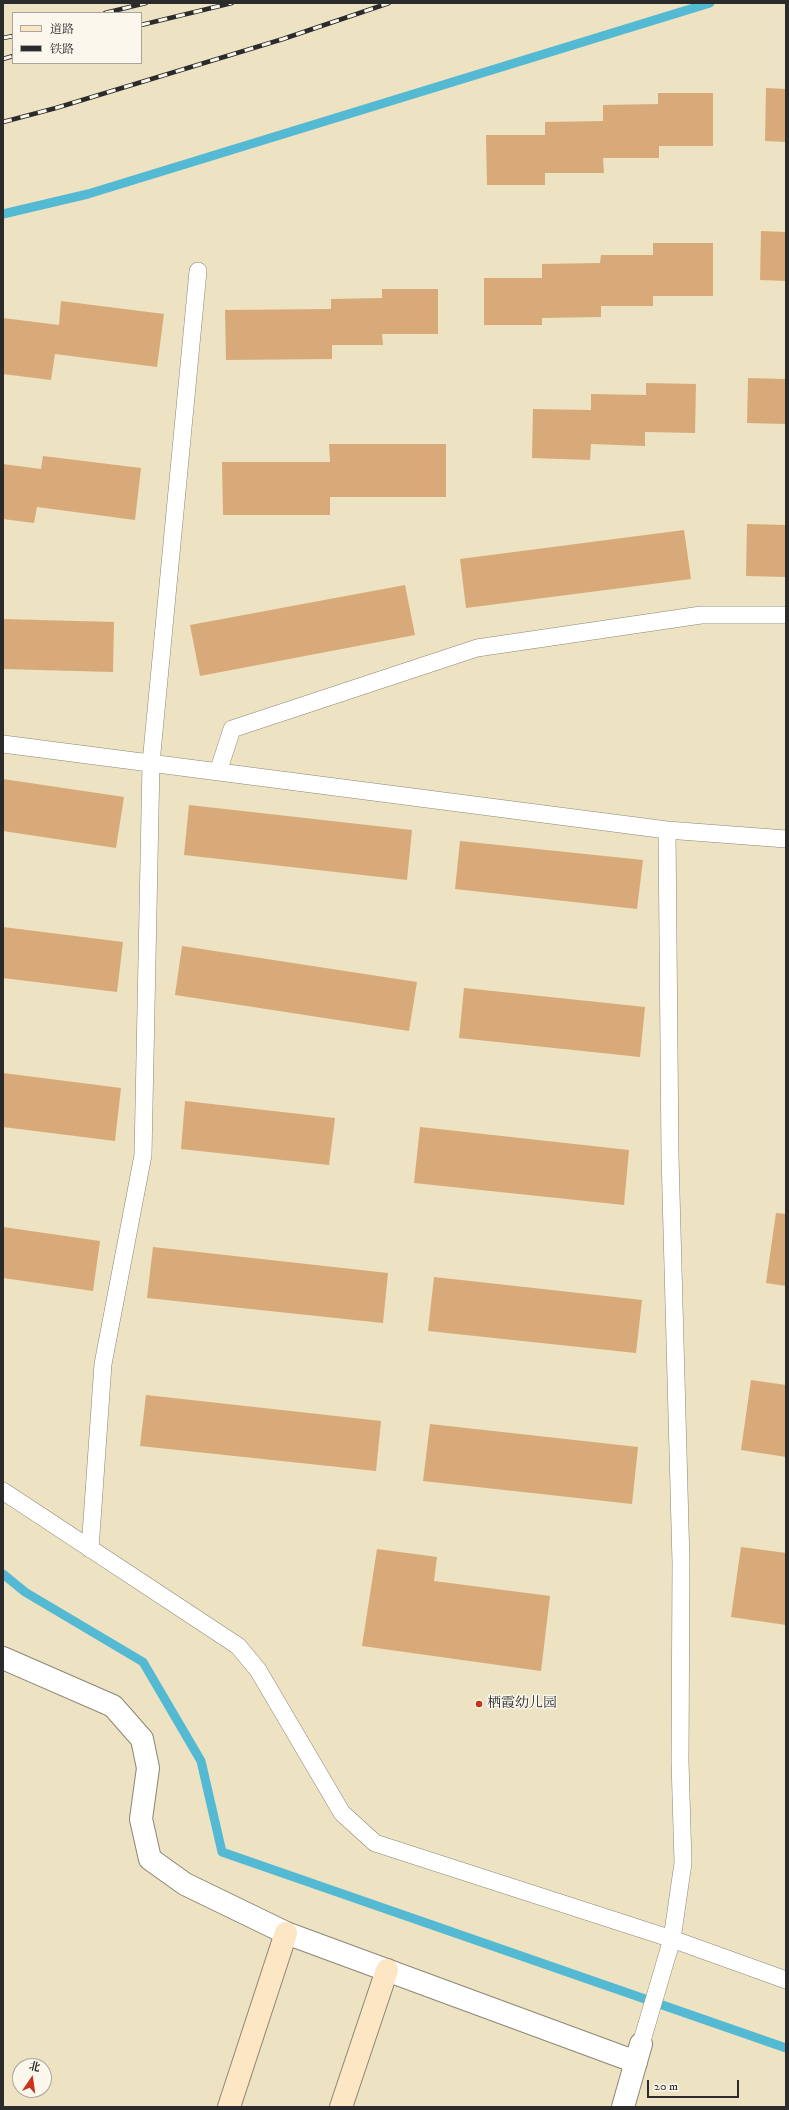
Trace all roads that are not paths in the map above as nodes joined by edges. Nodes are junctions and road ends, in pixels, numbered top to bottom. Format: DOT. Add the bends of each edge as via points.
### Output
graph roads {
  1 [pos="198,271"];
  2 [pos="786,615"];
  3 [pos="3,744"];
  4 [pos="151,763"];
  5 [pos="218,772"];
  6 [pos="667,830"];
  7 [pos="786,839"];
  8 [pos="3,1491"];
  9 [pos="90,1549"];
  10 [pos="3,1658"];
  11 [pos="286,1933"];
  12 [pos="672,1939"];
  13 [pos="387,1970"];
  14 [pos="786,1980"];
  15 [pos="639,2053"];
  16 [pos="229,2107"];
  17 [pos="341,2107"];
  18 [pos="623,2107"];
  1 -- 4 [label="lane"];
  2 -- 5 [label="lane" via="701,615 477,648 232,729"];
  3 -- 4 [label="lane"];
  4 -- 5 [label="lane"];
  4 -- 9 [label="lane" via="143,1155 103,1364"];
  5 -- 6 [label="lane"];
  6 -- 7 [label="lane"];
  6 -- 12 [label="lane" via="670,1156 681,1563 680,1762 683,1863"];
  8 -- 9 [label="lane"];
  9 -- 12 [label="lane" via="238,1646 258,1670 342,1813 375,1843"];
  10 -- 11 [label="street" via="113,1706 142,1739 148,1768 141,1819 150,1859 185,1884"];
  11 -- 13 [label="street"];
  11 -- 16 [label="main road"];
  12 -- 14 [label="lane"];
  12 -- 15 [label="lane"];
  13 -- 15 [label="street"];
  13 -- 17 [label="main road"];
  15 -- 18 [label="street"];
}
